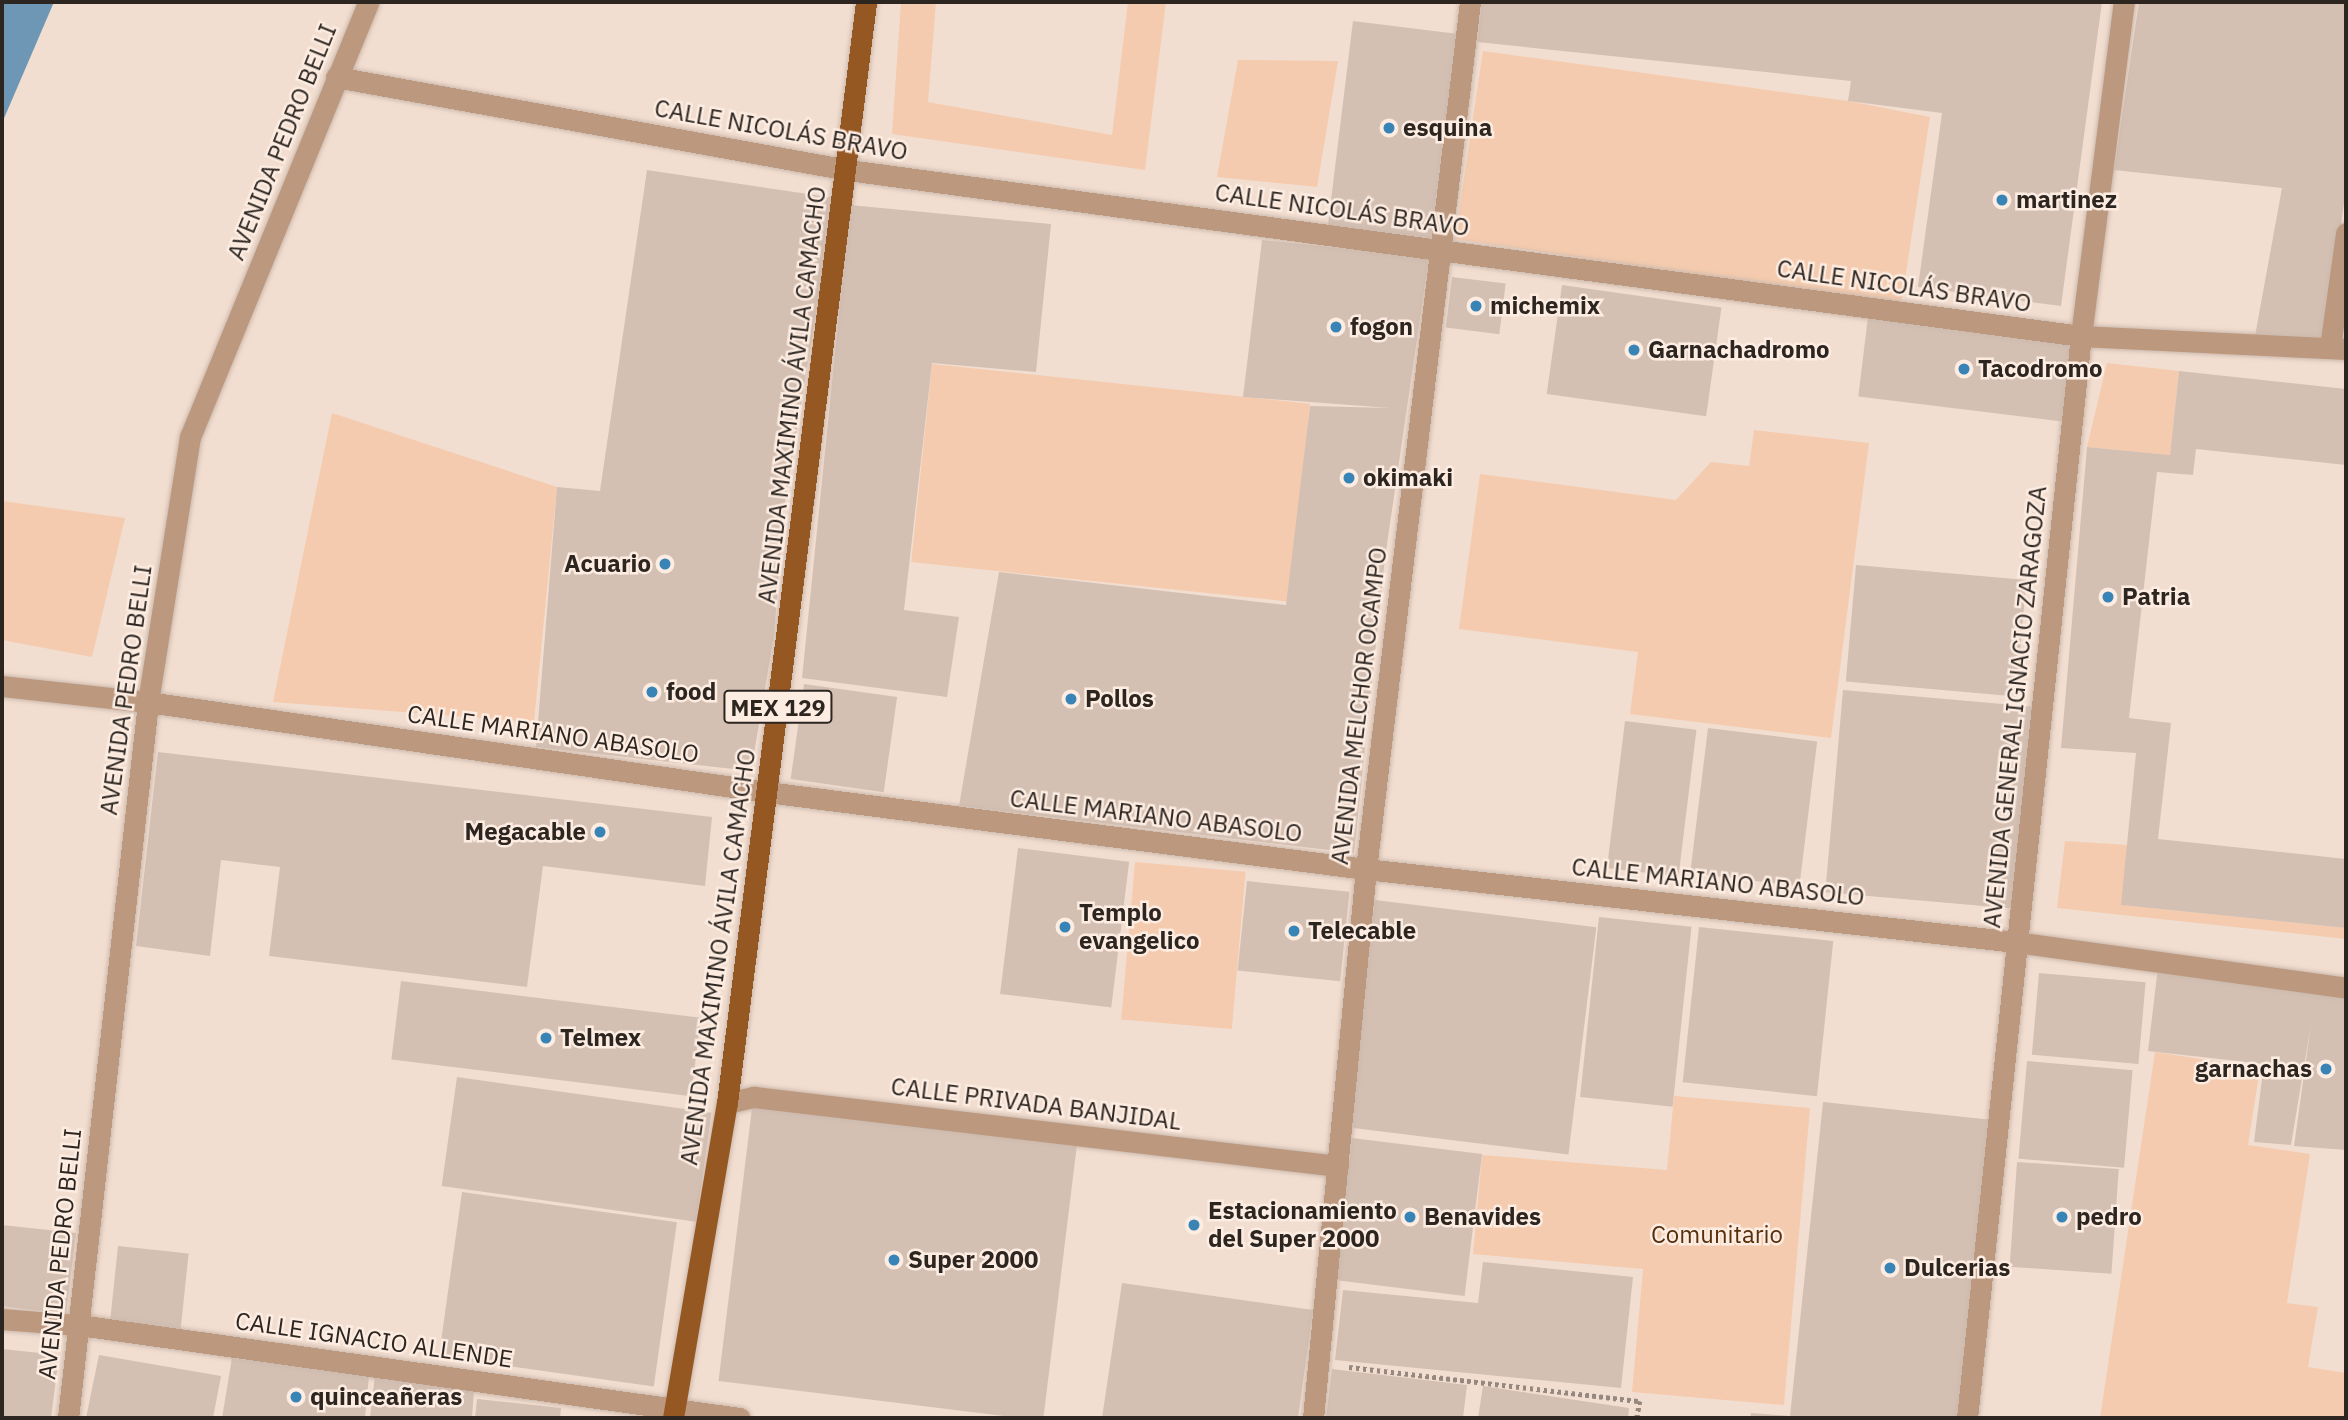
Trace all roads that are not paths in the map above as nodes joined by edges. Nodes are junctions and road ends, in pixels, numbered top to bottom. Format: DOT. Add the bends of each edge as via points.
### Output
graph roads {
  1 [pos="368,2"];
  2 [pos="866,2"];
  3 [pos="1470,2"];
  4 [pos="2124,2"];
  5 [pos="336,77"];
  6 [pos="848,170"];
  7 [pos="2346,233"];
  8 [pos="1439,250"];
  9 [pos="2081,336"];
  10 [pos="2338,348"];
  11 [pos="2,686"];
  12 [pos="148,702"];
  13 [pos="767,792"];
  14 [pos="1366,869"];
  15 [pos="2017,942"];
  16 [pos="2346,988"];
  17 [pos="727,1103"];
  18 [pos="1338,1167"];
  19 [pos="2,1319"];
  20 [pos="79,1325"];
  21 [pos="674,1414"];
  22 [pos="68,1418"];
  23 [pos="739,1418"];
  24 [pos="1313,1418"];
  25 [pos="1968,1418"];
  1 -- 5 [label="street, AVENIDA PEDRO BELLI"];
  2 -- 6 [label="main road, AVENIDA MAXIMINO ÁVILA CAMACHO / MEX 129"];
  3 -- 8 [label="street, AVENIDA MELCHOR OCAMPO"];
  4 -- 9 [label="street, AVENIDA GENERAL IGNACIO ZARAGOZA"];
  5 -- 6 [label="street, CALLE NICOLÁS BRAVO"];
  5 -- 12 [label="street, AVENIDA PEDRO BELLI" via="190,437"];
  6 -- 8 [label="street, CALLE NICOLÁS BRAVO"];
  6 -- 13 [label="main road, AVENIDA MAXIMINO ÁVILA CAMACHO / MEX 129"];
  7 -- 10 [label="street"];
  8 -- 9 [label="street, CALLE NICOLÁS BRAVO"];
  8 -- 14 [label="street, AVENIDA MELCHOR OCAMPO"];
  9 -- 10 [label="street, CALLE NICOLÁS BRAVO"];
  9 -- 15 [label="street, AVENIDA GENERAL IGNACIO ZARAGOZA"];
  11 -- 12 [label="street, CALLE MARIANO ABASOLO"];
  12 -- 13 [label="street, CALLE MARIANO ABASOLO"];
  12 -- 20 [label="street, AVENIDA PEDRO BELLI"];
  13 -- 14 [label="street, CALLE MARIANO ABASOLO"];
  13 -- 17 [label="main road, AVENIDA MAXIMINO ÁVILA CAMACHO / MEX 129"];
  14 -- 15 [label="street, CALLE MARIANO ABASOLO"];
  14 -- 18 [label="street, AVENIDA MELCHOR OCAMPO"];
  15 -- 16 [label="street, CALLE MARIANO ABASOLO"];
  15 -- 25 [label="street, AVENIDA GENERAL IGNACIO ZARAGOZA"];
  17 -- 18 [label="street, CALLE PRIVADA BANJIDAL" via="754,1097"];
  17 -- 21 [label="main road, AVENIDA MAXIMINO ÁVILA CAMACHO / MEX 129"];
  18 -- 24 [label="street, AVENIDA MELCHOR OCAMPO"];
  19 -- 20 [label="street, CALLE IGNACIO ALLENDE"];
  20 -- 21 [label="street, CALLE IGNACIO ALLENDE"];
  20 -- 22 [label="street, AVENIDA PEDRO BELLI"];
  21 -- 23 [label="street, CALLE IGNACIO ALLENDE"];
}
